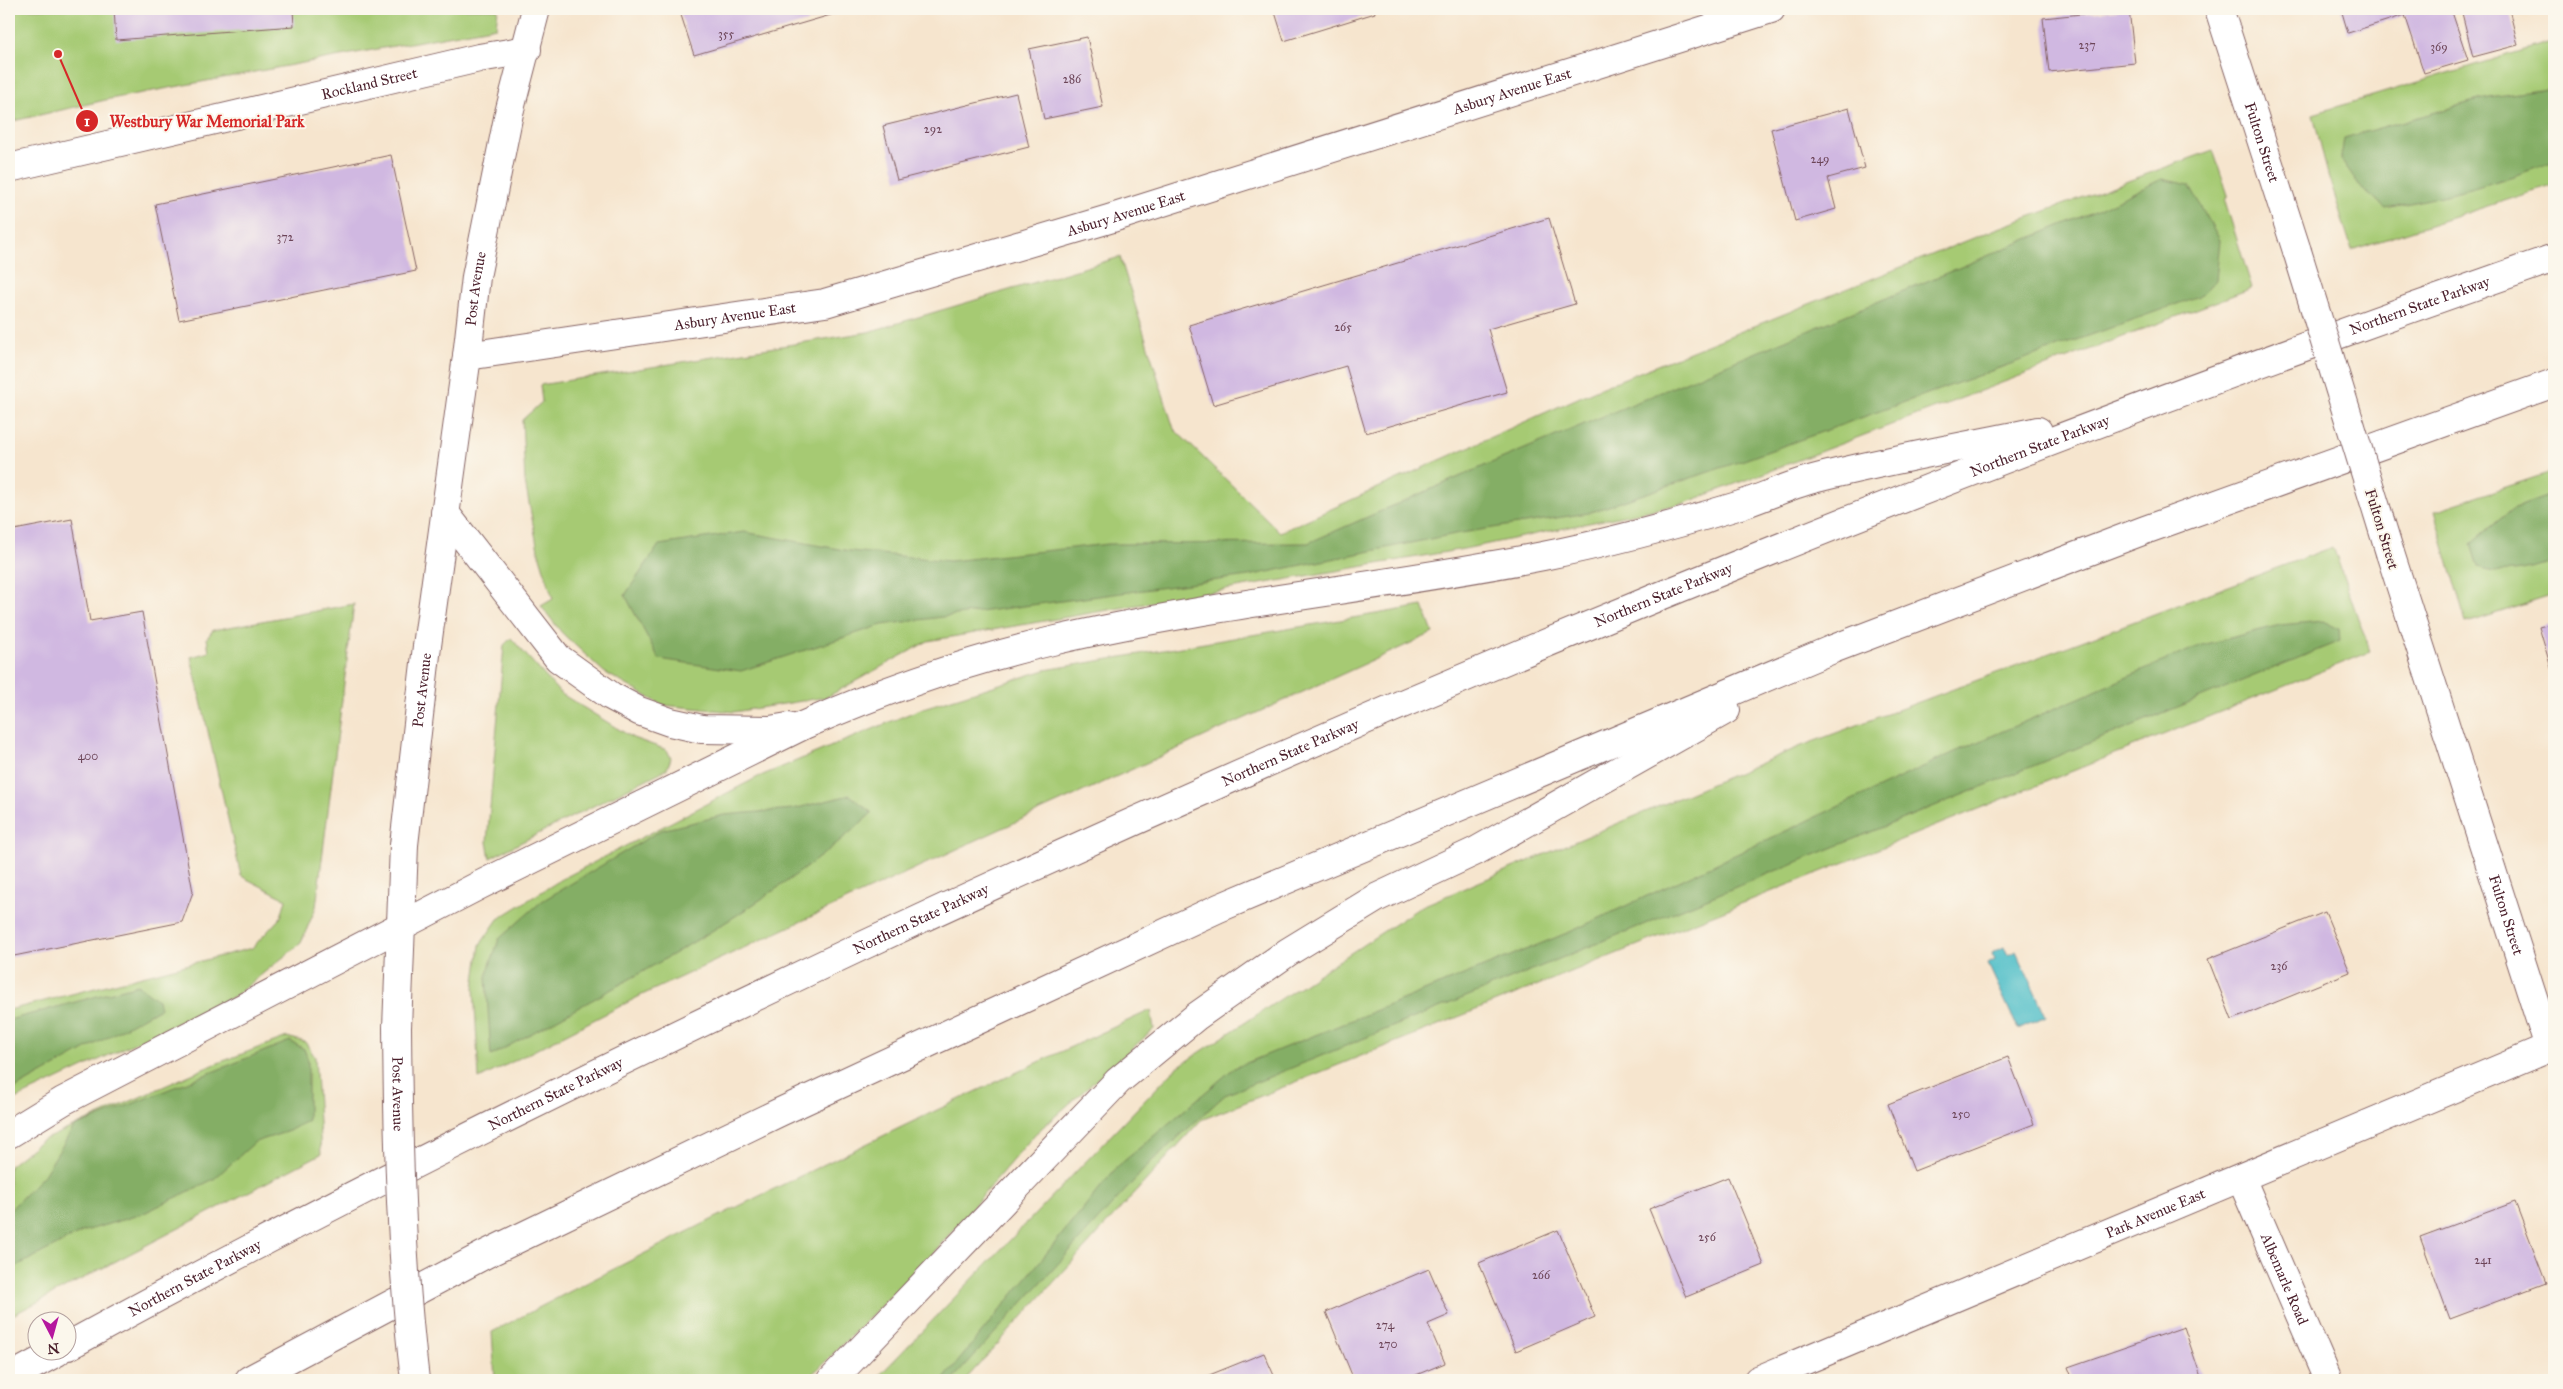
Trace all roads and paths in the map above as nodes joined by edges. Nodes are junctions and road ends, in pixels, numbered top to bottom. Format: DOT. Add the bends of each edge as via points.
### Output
graph roads {
  1 [pos="536,9"];
  2 [pos="1771,9"];
  3 [pos="2219,9"];
  4 [pos="527,50"];
  5 [pos="9,168"];
  6 [pos="2554,258"];
  7 [pos="467,356"];
  8 [pos="2554,383"];
  9 [pos="2121,413"];
  10 [pos="445,514"];
  11 [pos="1833,649"];
  12 [pos="804,725"];
  13 [pos="399,926"];
  14 [pos="2552,1047"];
  15 [pos="9,1134"];
  16 [pos="2242,1178"];
  17 [pos="78,1341"];
  18 [pos="39,1362"];
  19 [pos="9,1378"];
  20 [pos="249,1380"];
  21 [pos="415,1380"];
  22 [pos="832,1380"];
  23 [pos="1758,1380"];
  24 [pos="2328,1380"];
  1 -- 4 [label="main road, Post Avenue"];
  2 -- 7 [label="main road, Asbury Avenue East" via="1109,219 825,303"];
  3 -- 14 [label="main road, Fulton Street, bridge" via="2390,553"];
  4 -- 5 [label="main road, Rockland Street" via="479,58"];
  4 -- 7 [label="main road, Post Avenue" via="509,113 476,277"];
  6 -- 9 [label="main road, Northern State Parkway"];
  7 -- 10 [label="main road, Post Avenue"];
  8 -- 11 [label="main road" via="2136,533"];
  9 -- 12 [label="main road" via="1810,480 1695,519 1572,550 1464,571 1155,620 1053,641 931,676 856,702"];
  9 -- 17 [label="main road, Northern State Parkway" via="1797,540 1466,676 1116,829 598,1072 324,1210"];
  10 -- 12 [label="main road" via="558,658 611,696 639,711 702,729 770,730"];
  10 -- 13 [label="main road, Post Avenue" via="404,845"];
  11 -- 20 [label="main road" via="1375,841 1072,976 486,1254"];
  11 -- 22 [label="main road" via="1476,851 1378,897 1288,952 1197,1016 1118,1082"];
  12 -- 13 [label="main road"];
  13 -- 15 [label="main road" via="64,1101"];
  13 -- 21 [label="main road, Post Avenue, bridge" via="399,1187"];
  14 -- 16 [label="main road, Park Avenue East"];
  16 -- 23 [label="main road, Park Avenue East"];
  16 -- 24 [label="main road, Albemarle Road"];
  18 -- 19 [label="main road"];
}
